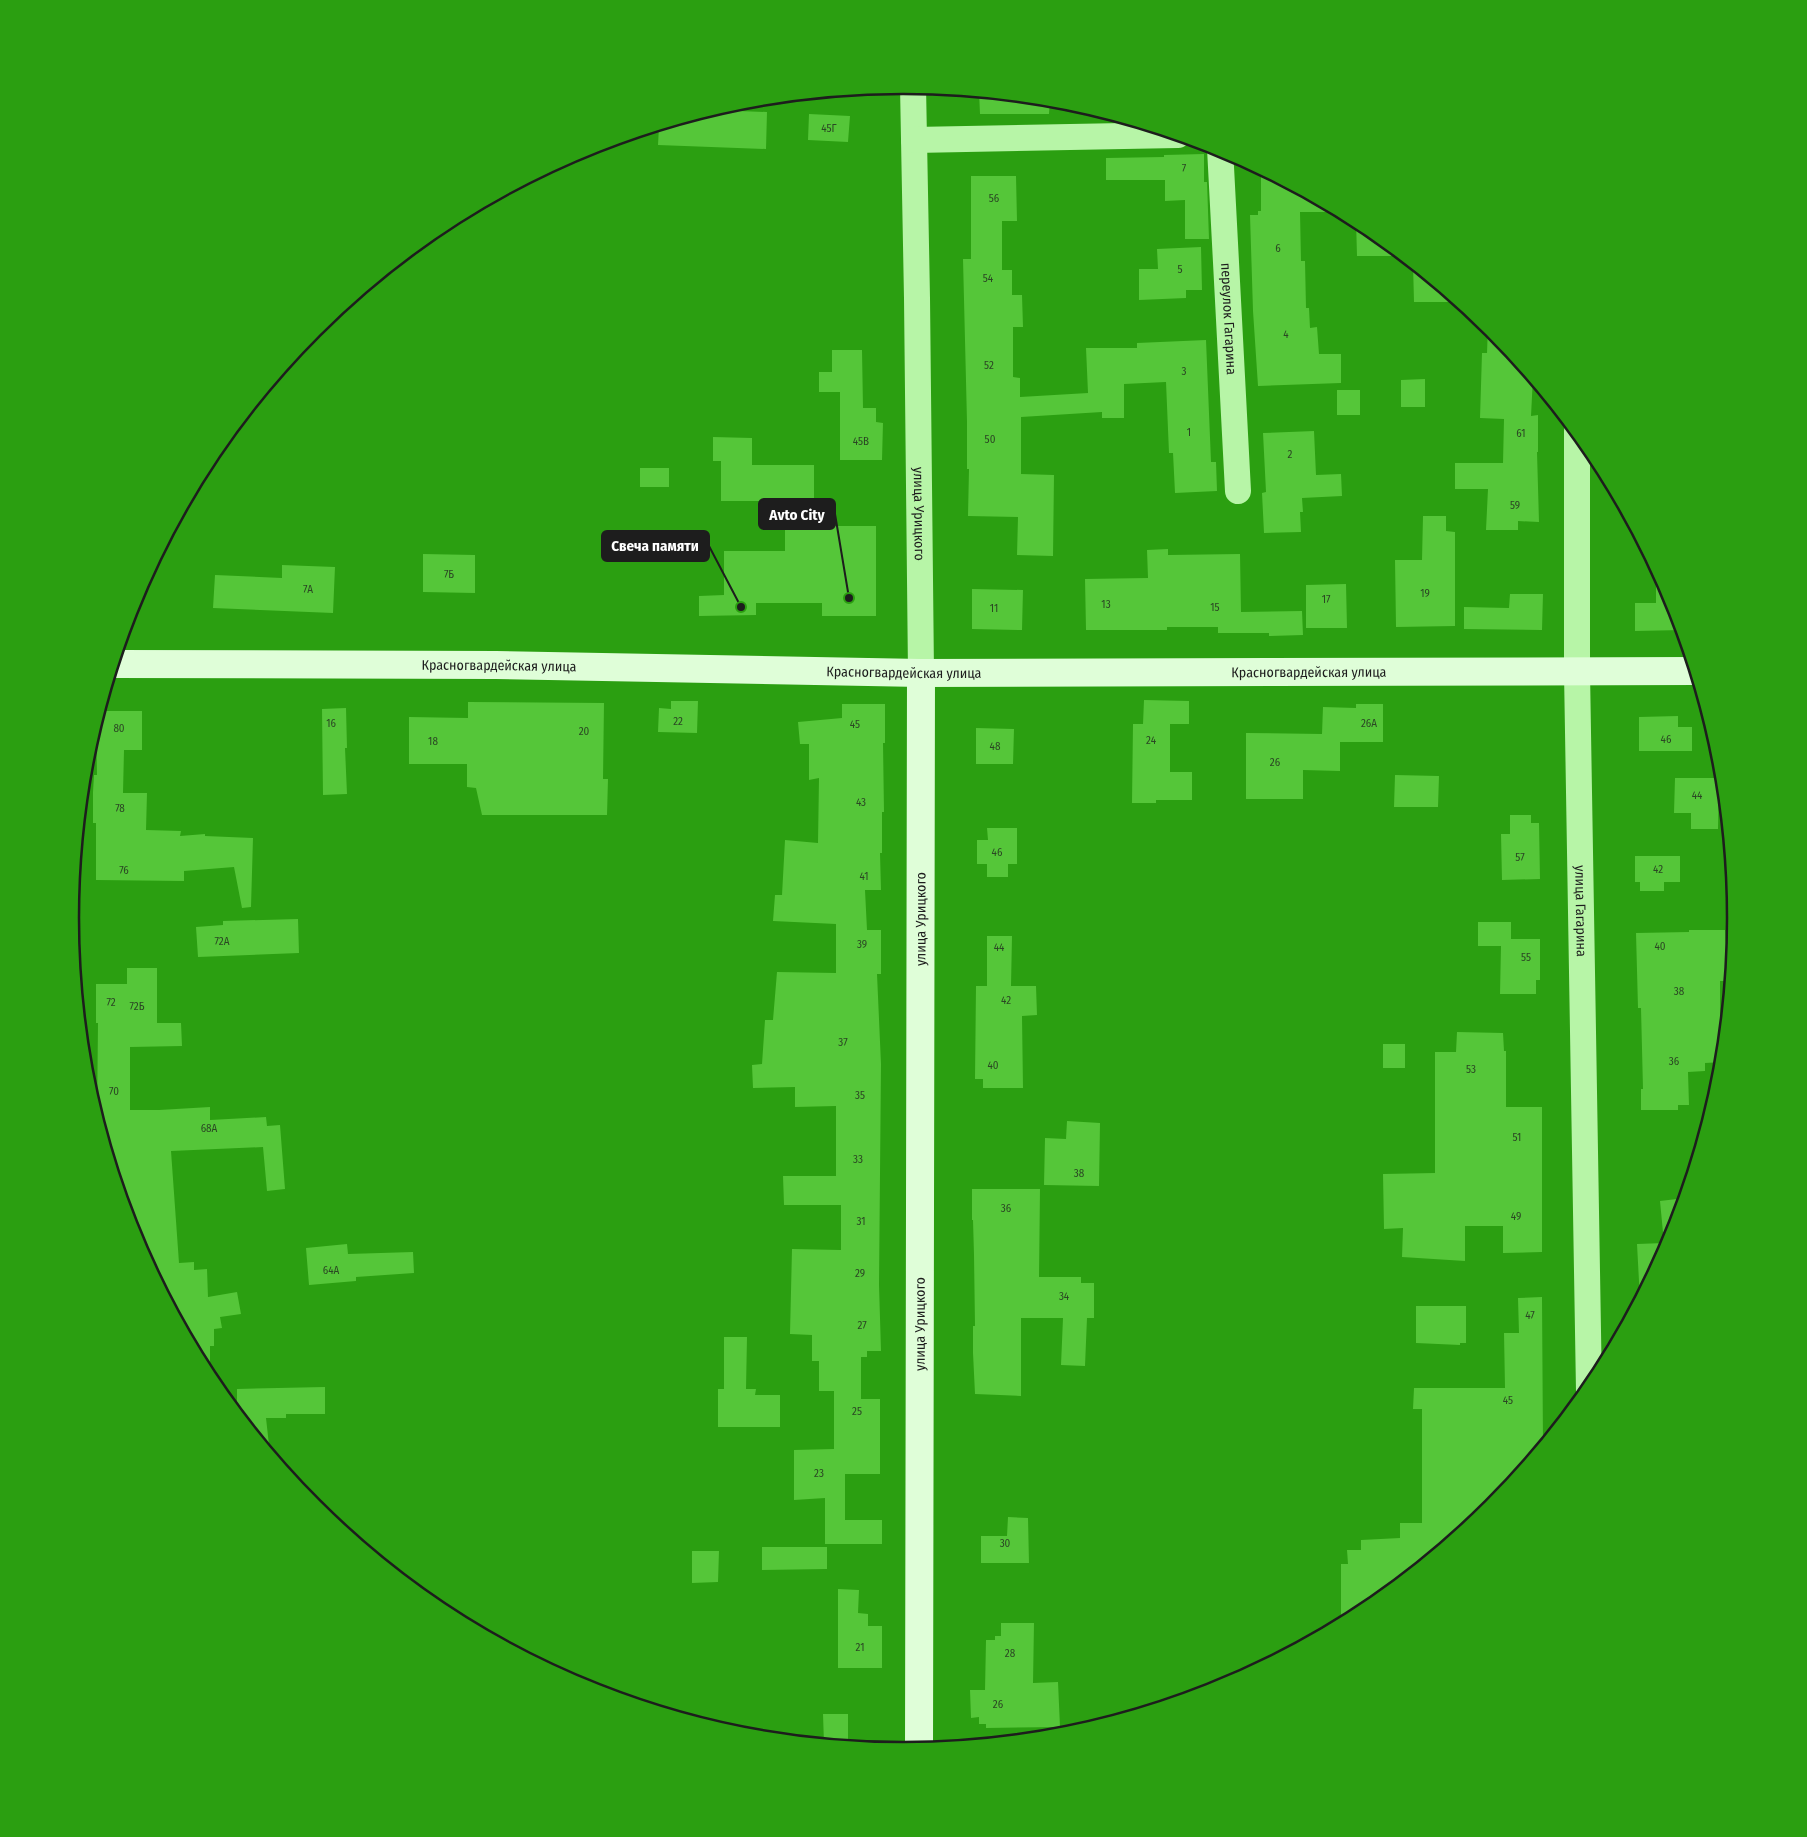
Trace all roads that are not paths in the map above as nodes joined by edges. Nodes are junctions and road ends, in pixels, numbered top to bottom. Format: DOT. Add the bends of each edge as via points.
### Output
graph roads {
  1 [pos="913,94"];
  2 [pos="1160,135"];
  3 [pos="914,140"];
  4 [pos="1221,158"];
  5 [pos="1577,443"];
  6 [pos="1238,491"];
  7 [pos="120,664"];
  8 [pos="1690,671"];
  9 [pos="1578,672"];
  10 [pos="921,673"];
  11 [pos="1589,1377"];
  12 [pos="919,1742"];
  1 -- 3 [label="street, улица Урицкого"];
  2 -- 3 [label="street"];
  3 -- 10 [label="street, улица Урицкого"];
  4 -- 6 [label="street, переулок Гагарина"];
  5 -- 9 [label="street, улица Гагарина"];
  7 -- 10 [label="main road, Красногвардейская улица" via="496,665"];
  8 -- 9 [label="main road, Красногвардейская улица"];
  9 -- 10 [label="main road, Красногвардейская улица"];
  9 -- 11 [label="street, улица Гагарина"];
  10 -- 12 [label="main road, улица Урицкого"];
}
